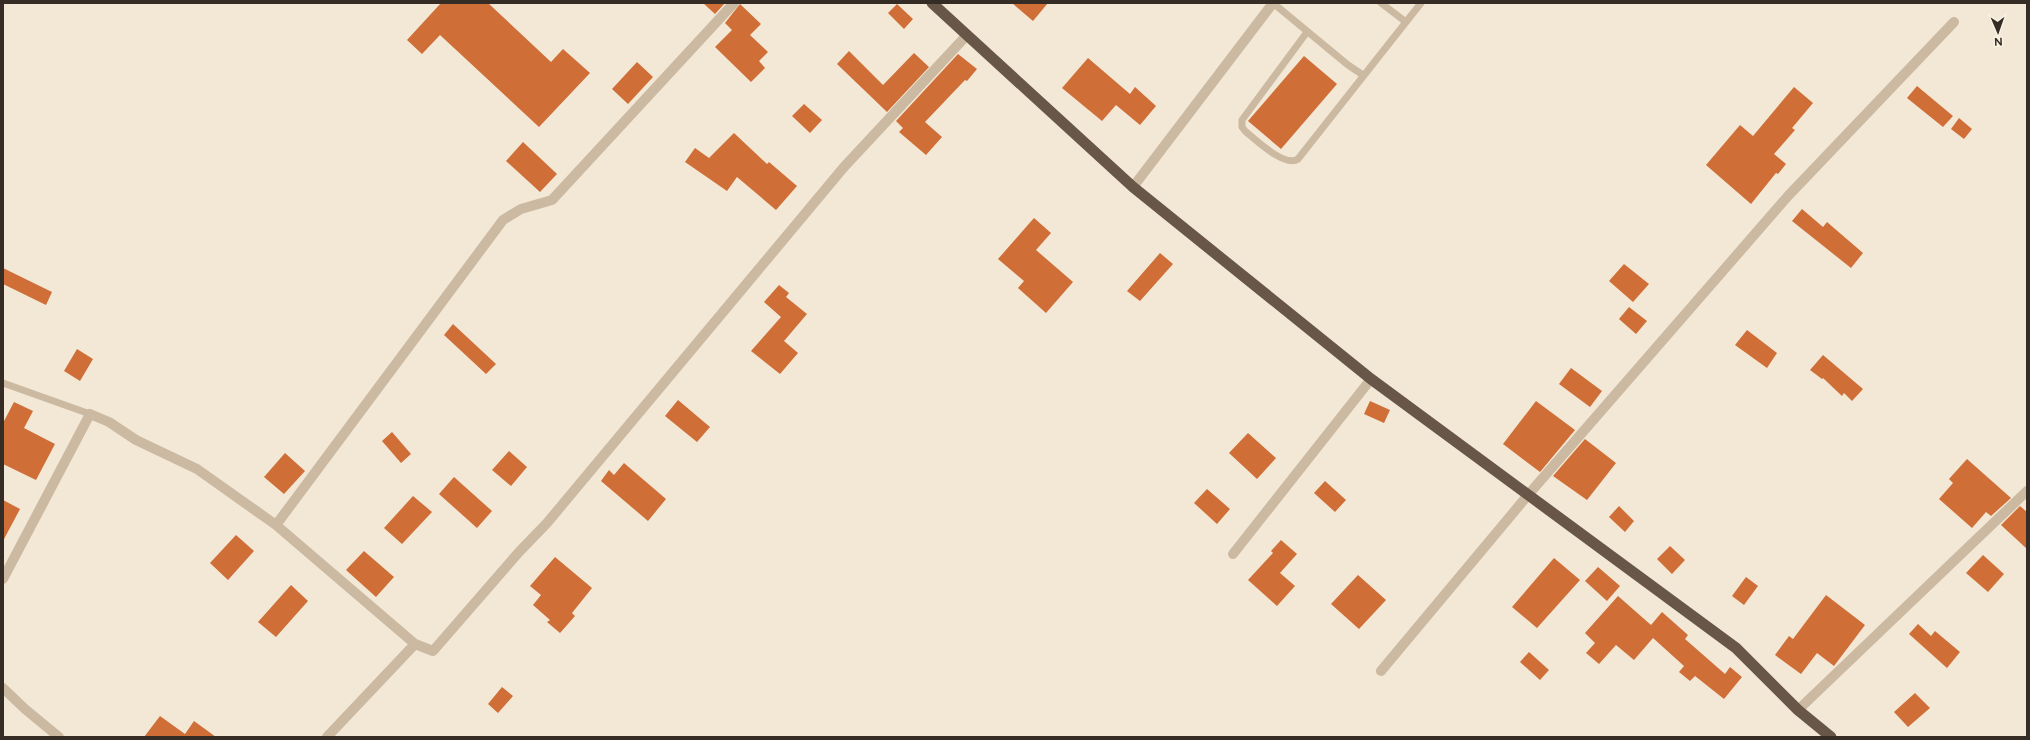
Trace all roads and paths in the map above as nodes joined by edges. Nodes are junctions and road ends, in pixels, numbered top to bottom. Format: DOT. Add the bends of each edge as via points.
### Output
graph roads {
  1 [pos="734,3"];
  2 [pos="932,3"];
  3 [pos="1273,3"];
  4 [pos="1381,3"];
  5 [pos="1421,3"];
  6 [pos="1406,22"];
  7 [pos="1954,22"];
  8 [pos="1308,32"];
  9 [pos="967,35"];
  10 [pos="1363,75"];
  11 [pos="1133,187"];
  12 [pos="1371,379"];
  13 [pos="3,383"];
  14 [pos="90,414"];
  15 [pos="2027,491"];
  16 [pos="1528,495"];
  17 [pos="276,525"];
  18 [pos="1233,554"];
  19 [pos="3,579"];
  20 [pos="415,644"];
  21 [pos="1381,671"];
  22 [pos="3,688"];
  23 [pos="1798,710"];
  24 [pos="59,737"];
  25 [pos="327,737"];
  26 [pos="1831,737"];
  1 -- 17 [label="street" via="552,200 521,209 503,220"];
  2 -- 9 [label="highway"];
  3 -- 8 [label="lane"];
  3 -- 11 [label="street"];
  4 -- 6 [label="lane"];
  5 -- 6 [label="lane"];
  6 -- 10 [label="lane"];
  7 -- 16 [label="street" via="1788,196"];
  8 -- 10 [label="lane"];
  8 -- 10 [label="lane" via="1242,120 1245,131 1282,159 1294,162"];
  9 -- 11 [label="highway"];
  9 -- 20 [label="street" via="844,166 547,523 432,651"];
  11 -- 12 [label="highway"];
  12 -- 16 [label="highway"];
  12 -- 18 [label="street"];
  13 -- 14 [label="lane"];
  14 -- 17 [label="street" via="197,470"];
  14 -- 19 [label="street"];
  15 -- 23 [label="street"];
  16 -- 21 [label="street"];
  16 -- 23 [label="highway" via="1736,648"];
  17 -- 20 [label="street"];
  20 -- 25 [label="street"];
  22 -- 24 [label="street"];
  23 -- 26 [label="highway"];
}
